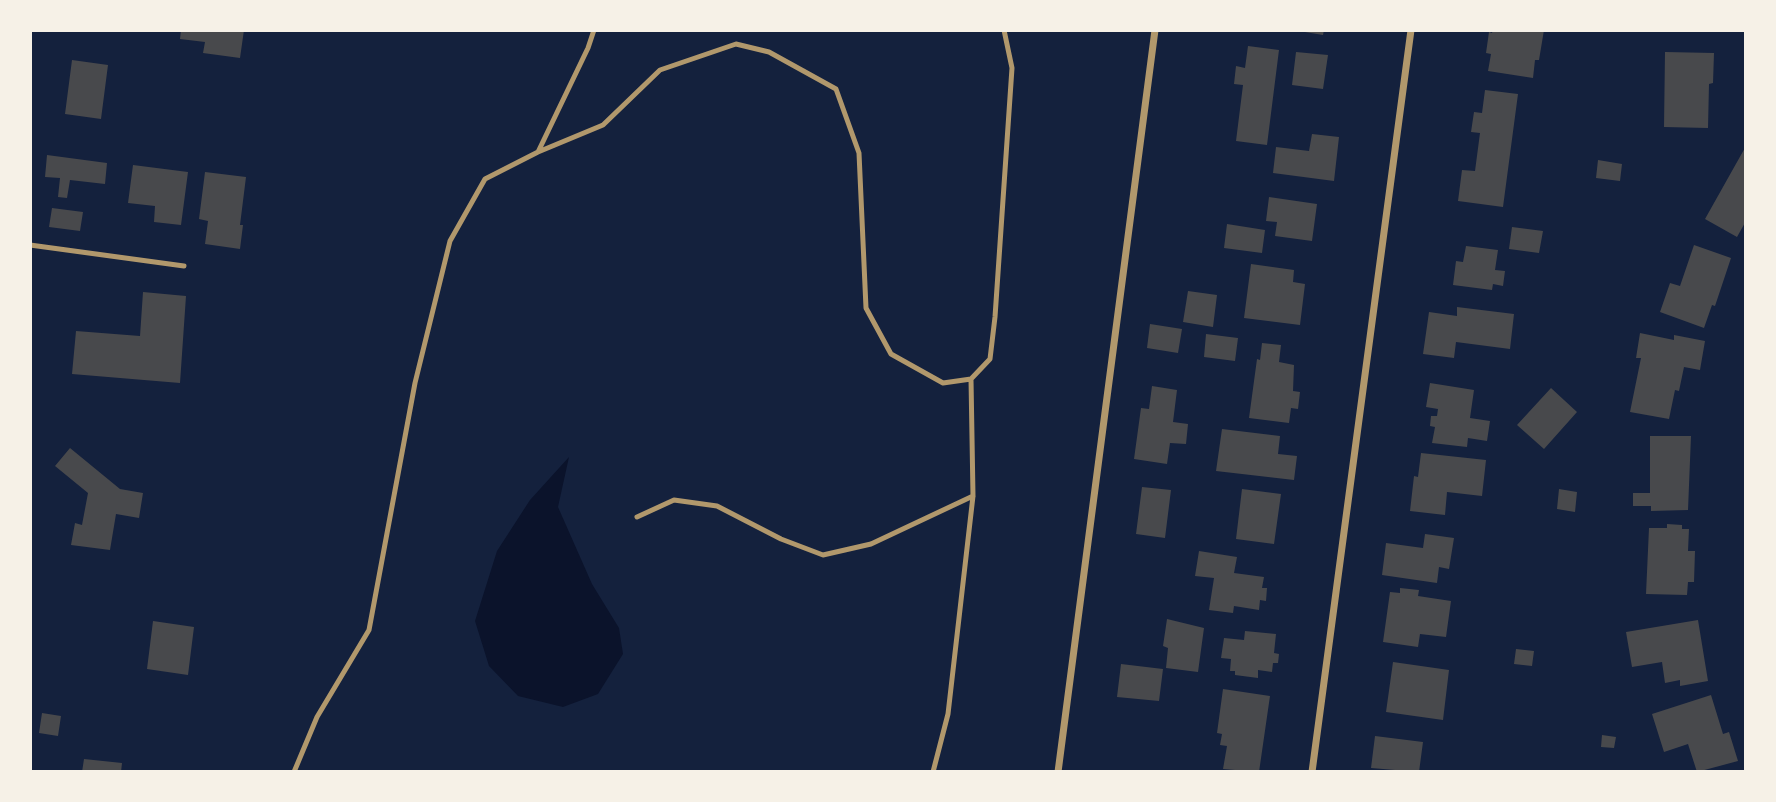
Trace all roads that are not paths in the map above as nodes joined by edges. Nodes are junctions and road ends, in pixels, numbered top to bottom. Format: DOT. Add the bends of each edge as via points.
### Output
graph roads {
  1 [pos="594,30"];
  2 [pos="1004,30"];
  3 [pos="1155,30"];
  4 [pos="1411,30"];
  5 [pos="538,152"];
  6 [pos="30,245"];
  7 [pos="184,266"];
  8 [pos="971,379"];
  9 [pos="973,496"];
  10 [pos="638,517"];
  11 [pos="294,772"];
  12 [pos="933,772"];
  13 [pos="1058,772"];
  14 [pos="1312,772"];
  1 -- 5 [label="lane"];
  2 -- 8 [label="lane" via="1012,68 995,317 989,359"];
  3 -- 13 [label="street"];
  4 -- 14 [label="street"];
  5 -- 8 [label="lane" via="603,125 660,70 736,44 769,52 836,89 859,153 866,308 891,354 943,383"];
  5 -- 11 [label="lane" via="485,179 450,241 415,383 369,630 317,717"];
  6 -- 7 [label="lane"];
  8 -- 9 [label="lane"];
  9 -- 10 [label="lane" via="871,544 823,555 717,506 674,500"];
  9 -- 12 [label="lane" via="947,714"];
}
